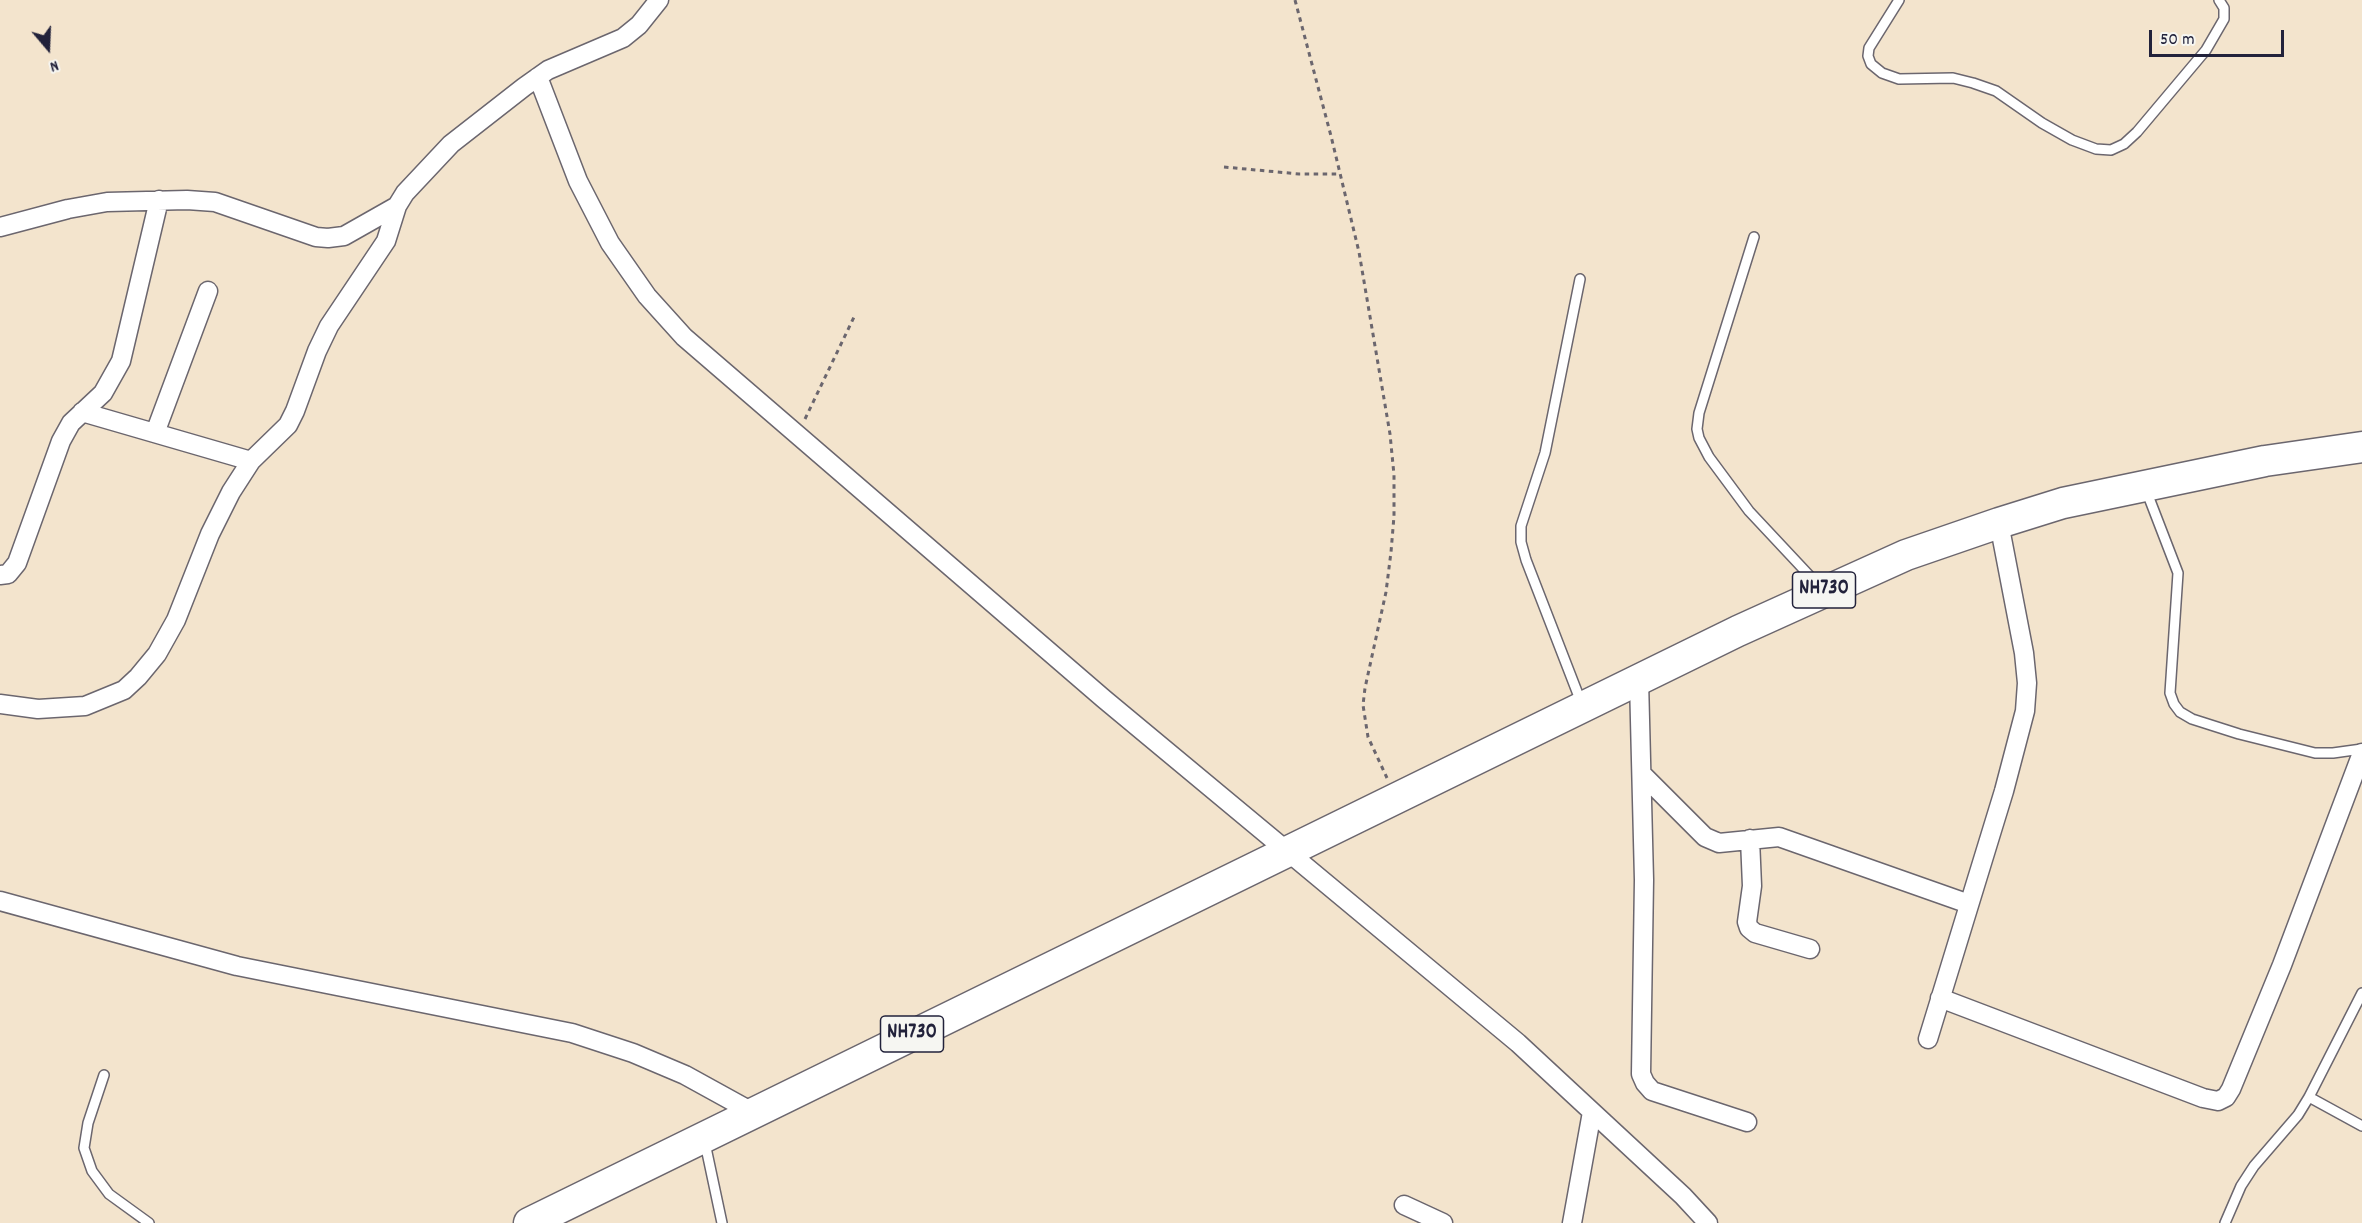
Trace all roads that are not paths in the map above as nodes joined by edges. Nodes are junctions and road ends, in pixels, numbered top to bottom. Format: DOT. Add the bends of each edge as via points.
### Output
graph roads {
  1 [pos="658,0"];
  2 [pos="1899,0"];
  3 [pos="2219,0"];
  4 [pos="543,74"];
  5 [pos="159,200"];
  6 [pos="397,206"];
  7 [pos="0,226"];
  8 [pos="1754,237"];
  9 [pos="1580,279"];
  10 [pos="208,291"];
  11 [pos="82,412"];
  12 [pos="155,433"];
  13 [pos="2362,447"];
  14 [pos="251,461"];
  15 [pos="2144,485"];
  16 [pos="1999,523"];
  17 [pos="0,574"];
  18 [pos="1823,591"];
  19 [pos="1639,680"];
  20 [pos="0,704"];
  21 [pos="1583,707"];
  22 [pos="2362,751"];
  23 [pos="1642,774"];
  24 [pos="1750,839"];
  25 [pos="1303,845"];
  26 [pos="0,901"];
  27 [pos="1969,904"];
  28 [pos="1810,949"];
  29 [pos="2362,993"];
  30 [pos="1940,998"];
  31 [pos="1928,1039"];
  32 [pos="104,1075"];
  33 [pos="2309,1097"];
  34 [pos="1592,1112"];
  35 [pos="754,1113"];
  36 [pos="1747,1122"];
  37 [pos="2362,1126"];
  38 [pos="704,1138"];
  39 [pos="1404,1204"];
  40 [pos="149,1223"];
  41 [pos="529,1223"];
  42 [pos="722,1223"];
  43 [pos="1443,1223"];
  44 [pos="1572,1223"];
  45 [pos="1708,1223"];
  46 [pos="2225,1223"];
  1 -- 4 [label="street" via="623,38"];
  2 -- 3 [label="lane" via="1869,48 1871,64 1882,73 1899,79 1953,78 1973,83 1996,91 2072,140 2111,150 2137,132 2206,50 2224,19"];
  4 -- 6 [label="street" via="452,144 415,180"];
  4 -- 25 [label="street" via="593,213 628,271 665,318 1104,699"];
  5 -- 6 [label="street" via="215,202 328,238 344,236"];
  5 -- 7 [label="street" via="107,202"];
  5 -- 11 [label="street" via="121,361 103,393"];
  6 -- 14 [label="street" via="386,241 321,343 288,425"];
  8 -- 18 [label="lane" via="1697,429 1709,457 1749,511"];
  9 -- 21 [label="lane" via="1545,453 1521,526 1521,542"];
  10 -- 12 [label="street"];
  11 -- 12 [label="street"];
  11 -- 17 [label="street" via="61,441 17,563 8,574"];
  12 -- 14 [label="street"];
  13 -- 15 [label="highway, NH730"];
  14 -- 20 [label="street" via="217,519 176,620 157,654 138,677 124,690 84,706 38,709"];
  15 -- 16 [label="highway, NH730" via="2063,503"];
  15 -- 22 [label="lane" via="2178,573 2170,693 2180,712 2239,734 2315,753"];
  16 -- 18 [label="highway, NH730" via="1906,555"];
  16 -- 27 [label="street" via="2024,653 2025,711"];
  18 -- 19 [label="highway, NH730"];
  19 -- 21 [label="highway, NH730"];
  19 -- 23 [label="street"];
  21 -- 25 [label="highway, NH730"];
  22 -- 30 [label="street" via="2282,965 2226,1097 2218,1101 2203,1098"];
  23 -- 24 [label="street" via="1705,837 1719,843"];
  23 -- 36 [label="street" via="1641,1074 1652,1091"];
  24 -- 27 [label="street" via="1779,837"];
  24 -- 28 [label="street" via="1749,928"];
  25 -- 34 [label="street"];
  25 -- 35 [label="highway, NH730"];
  26 -- 35 [label="street" via="237,966 572,1033 685,1075"];
  27 -- 30 [label="street"];
  29 -- 33 [label="lane"];
  30 -- 31 [label="street"];
  32 -- 40 [label="lane" via="84,1148 92,1172 109,1194"];
  33 -- 37 [label="lane"];
  33 -- 46 [label="lane" via="2253,1166"];
  34 -- 44 [label="street"];
  34 -- 45 [label="street"];
  35 -- 38 [label="highway, NH730"];
  38 -- 41 [label="highway, NH730"];
  38 -- 42 [label="lane"];
  39 -- 43 [label="street"];
}
